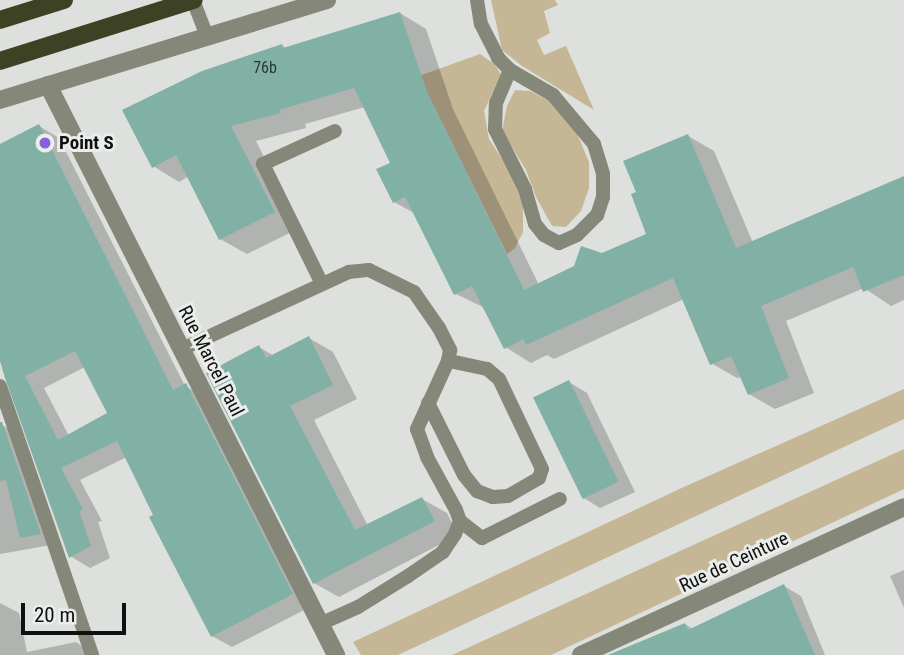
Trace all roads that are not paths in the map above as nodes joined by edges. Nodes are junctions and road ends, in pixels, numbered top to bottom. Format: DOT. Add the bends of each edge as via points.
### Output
graph roads {
  1 [pos="64,0"];
  2 [pos="193,0"];
  3 [pos="327,0"];
  4 [pos="477,0"];
  5 [pos="0,20"];
  6 [pos="207,37"];
  7 [pos="0,61"];
  8 [pos="510,70"];
  9 [pos="48,85"];
  10 [pos="0,100"];
  11 [pos="335,131"];
  12 [pos="322,284"];
  13 [pos="181,349"];
  14 [pos="448,361"];
  15 [pos="0,386"];
  16 [pos="428,403"];
  17 [pos="560,499"];
  18 [pos="904,507"];
  19 [pos="460,521"];
  20 [pos="320,624"];
  21 [pos="333,651"];
  22 [pos="92,655"];
  23 [pos="582,655"];
  1 -- 5 [label="main road"];
  2 -- 6 [label="lane"];
  2 -- 7 [label="main road"];
  3 -- 6 [label="street"];
  4 -- 8 [label="lane" via="490,47"];
  6 -- 9 [label="street"];
  8 -- 8 [label="lane" via="553,95 569,111 594,144 603,174 597,215 577,235 559,243 535,225 525,189 495,129 496,103"];
  9 -- 10 [label="street"];
  9 -- 13 [label="street, Rue Marcel Paul"];
  11 -- 12 [label="lane" via="263,164"];
  12 -- 13 [label="lane"];
  12 -- 14 [label="lane" via="349,272 369,271 414,292 450,350"];
  13 -- 20 [label="street, Rue Marcel Paul"];
  14 -- 16 [label="lane"];
  14 -- 16 [label="lane" via="487,369 499,379 542,469 539,478 508,496 477,491 464,475"];
  15 -- 22 [label="lane"];
  16 -- 19 [label="lane" via="418,429"];
  17 -- 19 [label="lane" via="482,538"];
  18 -- 23 [label="street, Rue de Ceinture"];
  19 -- 20 [label="lane" via="443,552 358,607"];
  20 -- 21 [label="street, Rue Marcel Paul"];
}
